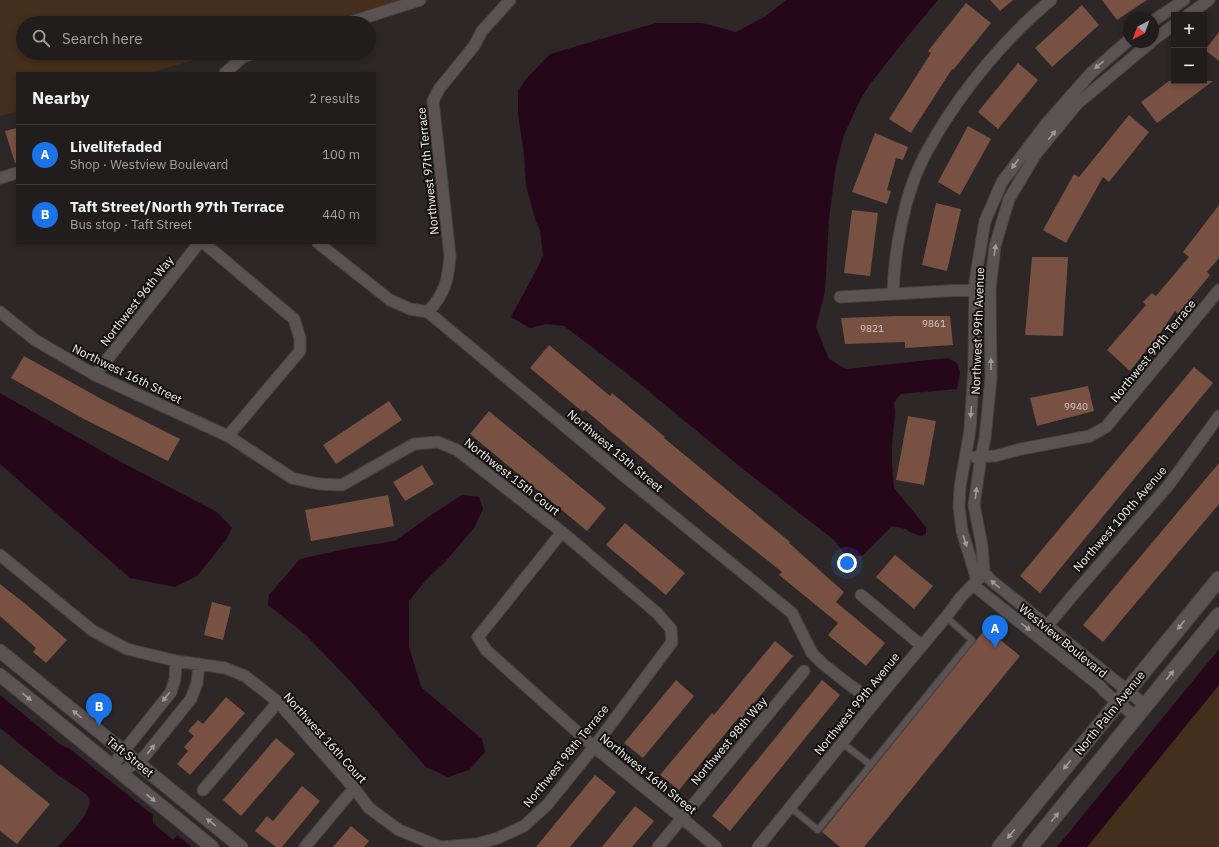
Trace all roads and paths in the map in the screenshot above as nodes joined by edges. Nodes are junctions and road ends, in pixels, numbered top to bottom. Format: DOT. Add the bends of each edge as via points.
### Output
graph roads {
  1 [pos="420,0"];
  2 [pos="510,0"];
  3 [pos="1051,0"];
  4 [pos="1184,0"];
  5 [pos="1209,0"];
  6 [pos="1192,12"];
  7 [pos="370,16"];
  8 [pos="1159,17"];
  9 [pos="1171,27"];
  10 [pos="1159,36"];
  11 [pos="1123,45"];
  12 [pos="1144,48"];
  13 [pos="239,60"];
  14 [pos="225,72"];
  15 [pos="16,173"];
  16 [pos="0,178"];
  17 [pos="198,244"];
  18 [pos="205,244"];
  19 [pos="319,244"];
  20 [pos="975,289"];
  21 [pos="990,289"];
  22 [pos="1219,290"];
  23 [pos="893,294"];
  24 [pos="840,297"];
  25 [pos="0,312"];
  26 [pos="428,312"];
  27 [pos="95,375"];
  28 [pos="1219,416"];
  29 [pos="228,436"];
  30 [pos="966,456"];
  31 [pos="981,457"];
  32 [pos="562,532"];
  33 [pos="0,555"];
  34 [pos="978,579"];
  35 [pos="1219,579"];
  36 [pos="861,595"];
  37 [pos="1219,615"];
  38 [pos="946,617"];
  39 [pos="1047,627"];
  40 [pos="671,629"];
  41 [pos="1038,637"];
  42 [pos="922,646"];
  43 [pos="0,651"];
  44 [pos="176,661"];
  45 [pos="199,664"];
  46 [pos="804,671"];
  47 [pos="0,675"];
  48 [pos="1123,697"];
  49 [pos="278,702"];
  50 [pos="875,702"];
  51 [pos="1145,705"];
  52 [pos="1136,717"];
  53 [pos="842,743"];
  54 [pos="594,747"];
  55 [pos="123,752"];
  56 [pos="136,763"];
  57 [pos="871,765"];
  58 [pos="116,770"];
  59 [pos="354,788"];
  60 [pos="203,790"];
  61 [pos="790,807"];
  62 [pos="682,818"];
  63 [pos="212,847"];
  64 [pos="241,847"];
  65 [pos="305,847"];
  66 [pos="441,847"];
  67 [pos="658,847"];
  68 [pos="716,847"];
  69 [pos="758,847"];
  70 [pos="1000,847"];
  71 [pos="1030,847"];
  1 -- 7 [label="street"];
  2 -- 26 [label="street, Northwest 97th Terrace" via="482,31 474,46 439,89 433,102 450,256 448,275 440,299"];
  3 -- 23 [label="street" via="989,62 950,112 922,161 904,215 895,257"];
  4 -- 8 [label="street"];
  5 -- 6 [label="street"];
  9 -- 10 [label="street, Northwest 99th Avenue"];
  11 -- 20 [label="street, Northwest 99th Avenue, one-way" via="1090,73 1046,124 1002,182 986,221"];
  21 -- 12 [label="street, Northwest 99th Avenue, one-way" via="995,246 1009,199 1036,154 1077,104"];
  13 -- 14 [label="street"];
  15 -- 16 [label="street"];
  17 -- 27 [label="street, Northwest 96th Way"];
  18 -- 29 [label="street" via="294,319 300,338 300,351"];
  19 -- 26 [label="street, Northwest 15th Street" via="390,300 410,309"];
  20 -- 21 [label="street"];
  20 -- 23 [label="street"];
  20 -- 30 [label="street, Northwest 99th Avenue, one-way" via="974,366"];
  31 -- 21 [label="street, Northwest 99th Avenue, one-way" via="991,378"];
  22 -- 31 [label="street, Northwest 99th Terrace" via="1106,427 1090,436"];
  23 -- 24 [label="street"];
  25 -- 27 [label="street, Northwest 16th Street" via="35,340"];
  26 -- 50 [label="street, Northwest 15th Street" via="792,613 812,653 851,686"];
  27 -- 29 [label="street, Northwest 16th Street"];
  28 -- 39 [label="street, Northwest 100th Avenue" via="1168,486"];
  29 -- 32 [label="street, Northwest 15th Court" via="292,478 319,484 342,485 414,444 438,442 457,450"];
  30 -- 31 [label="street"];
  30 -- 34 [label="street, Northwest 99th Avenue, one-way" via="959,507 962,531"];
  34 -- 31 [label="street, Northwest 99th Avenue, one-way" via="982,546 974,505"];
  32 -- 40 [label="street, Northwest 15th Court" via="657,613"];
  32 -- 54 [label="street, Northwest 16th Street" via="478,637 486,650"];
  33 -- 44 [label="street, Northwest 16th Court" via="93,631 127,649"];
  34 -- 38 [label="street, Northwest 99th Avenue"];
  39 -- 34 [label="street, Westview Boulevard, one-way" via="992,581"];
  34 -- 41 [label="street, Westview Boulevard, one-way"];
  35 -- 48 [label="main road, North Palm Avenue, one-way"];
  36 -- 42 [label="street"];
  51 -- 37 [label="main road, North Palm Avenue, one-way"];
  38 -- 42 [label="street, Northwest 99th Avenue"];
  38 -- 57 [label="lane" via="972,640"];
  39 -- 41 [label="street, Northwest 100th Avenue"];
  39 -- 48 [label="street, Westview Boulevard"];
  40 -- 54 [label="street, Northwest 98th Terrace" via="672,642"];
  41 -- 48 [label="street, Westview Boulevard" via="1105,692"];
  42 -- 50 [label="street, Northwest 99th Avenue"];
  55 -- 43 [label="street, Taft Street, one-way"];
  44 -- 45 [label="street, Northwest 16th Court"];
  44 -- 55 [label="street, one-way" via="171,692"];
  45 -- 49 [label="street, Northwest 16th Court" via="225,668 245,676"];
  56 -- 45 [label="street, one-way" via="144,757 191,699 197,683"];
  46 -- 62 [label="street, Northwest 98th Way"];
  47 -- 58 [label="street, Taft Street, one-way"];
  48 -- 51 [label="street, Westview Boulevard"];
  48 -- 52 [label="street, Westview Boulevard"];
  48 -- 70 [label="main road, North Palm Avenue, one-way"];
  49 -- 59 [label="street, Northwest 16th Court"];
  49 -- 60 [label="street"];
  50 -- 53 [label="street, Northwest 99th Avenue"];
  51 -- 52 [label="main road, North Palm Avenue"];
  71 -- 52 [label="main road, North Palm Avenue, one-way"];
  53 -- 57 [label="lane"];
  53 -- 61 [label="street, Northwest 99th Avenue"];
  54 -- 62 [label="street, Northwest 16th Street"];
  54 -- 66 [label="street, Northwest 98th Terrace" via="546,805 524,826 477,844"];
  55 -- 56 [label="street, Taft Street"];
  55 -- 58 [label="street"];
  56 -- 58 [label="street"];
  64 -- 56 [label="street, Taft Street, one-way"];
  57 -- 61 [label="lane" via="818,830"];
  58 -- 63 [label="street, Taft Street, one-way"];
  59 -- 65 [label="street"];
  59 -- 66 [label="street, Northwest 16th Court" via="369,808 399,830"];
  61 -- 69 [label="street, Northwest 99th Avenue"];
  62 -- 67 [label="street, Northwest 98th Way"];
  62 -- 68 [label="street, Northwest 16th Street"];
}
